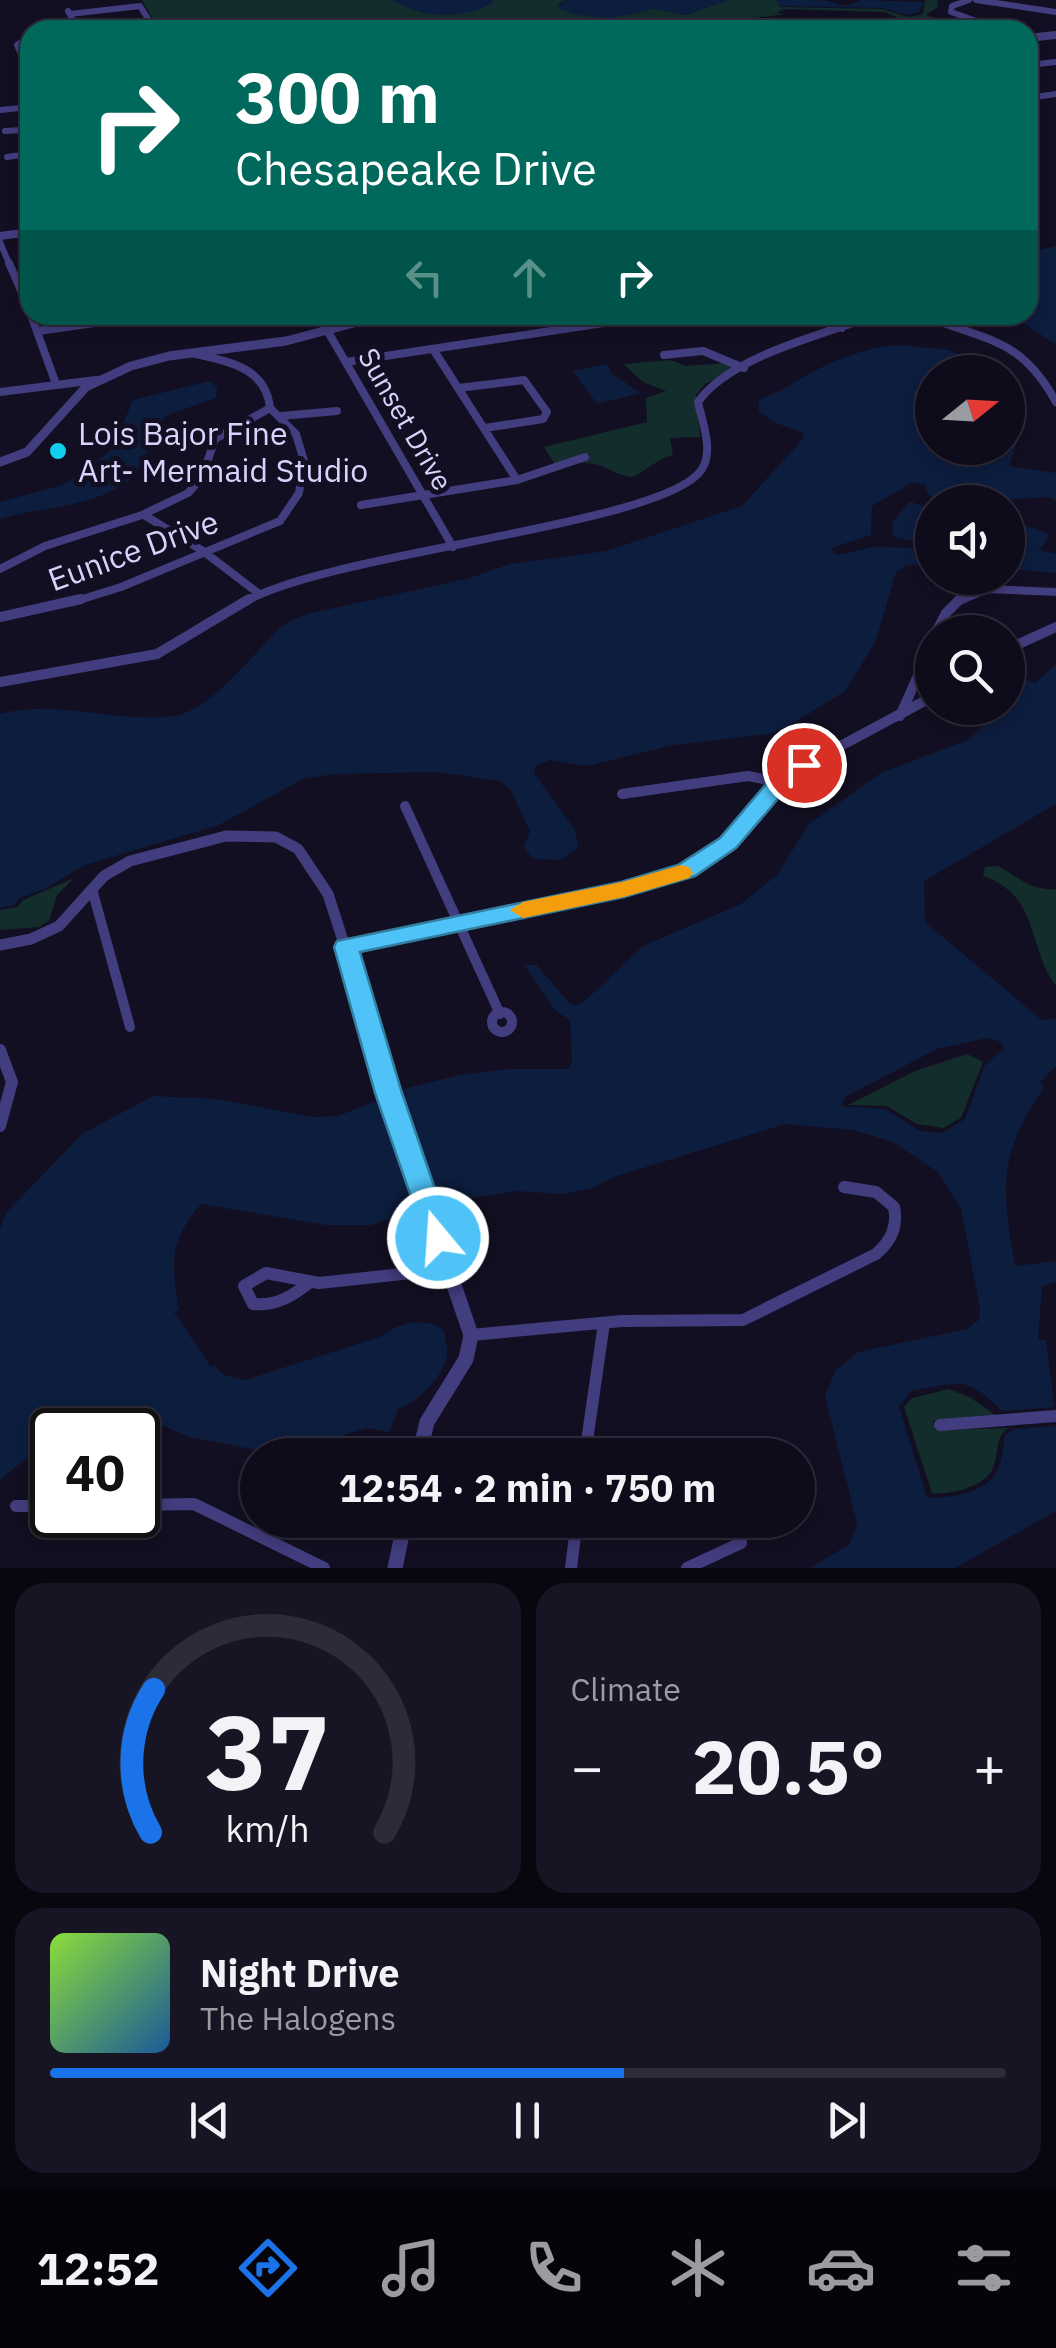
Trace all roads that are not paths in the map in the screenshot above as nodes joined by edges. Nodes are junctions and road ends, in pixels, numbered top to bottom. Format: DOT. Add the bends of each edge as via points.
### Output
graph roads {
  1 [pos="972,0"];
  2 [pos="1056,12"];
  3 [pos="73,20"];
  4 [pos="149,20"];
  5 [pos="972,20"];
  6 [pos="20,130"];
  7 [pos="5,131"];
  8 [pos="8,156"];
  9 [pos="20,156"];
  10 [pos="0,239"];
  11 [pos="20,287"];
  12 [pos="36,325"];
  13 [pos="80,325"];
  14 [pos="324,325"];
  15 [pos="346,325"];
  16 [pos="592,325"];
  17 [pos="838,325"];
  18 [pos="850,325"];
  19 [pos="954,325"];
  20 [pos="842,328"];
  21 [pos="327,330"];
  22 [pos="38,331"];
  23 [pos="433,350"];
  24 [pos="196,354"];
  25 [pos="664,356"];
  26 [pos="346,362"];
  27 [pos="744,368"];
  28 [pos="96,380"];
  29 [pos="56,384"];
  30 [pos="458,388"];
  31 [pos="0,392"];
  32 [pos="1056,402"];
  33 [pos="270,408"];
  34 [pos="337,411"];
  35 [pos="281,416"];
  36 [pos="484,428"];
  37 [pos="585,457"];
  38 [pos="0,462"];
  39 [pos="517,480"];
  40 [pos="425,496"];
  41 [pos="362,505"];
  42 [pos="144,515"];
  43 [pos="453,547"];
  44 [pos="204,550"];
  45 [pos="0,569"];
  46 [pos="258,592"];
  47 [pos="1056,592"];
  48 [pos="945,615"];
  49 [pos="0,618"];
  50 [pos="1056,627"];
  51 [pos="1025,643"];
  52 [pos="915,679"];
  53 [pos="1,680"];
  54 [pos="915,707"];
  55 [pos="900,716"];
  56 [pos="775,788"];
  57 [pos="622,794"];
  58 [pos="405,806"];
  59 [pos="92,889"];
  60 [pos="458,924"];
  61 [pos="0,944"];
  62 [pos="346,947"];
  63 [pos="500,1014"];
  64 [pos="130,1027"];
  65 [pos="0,1050"];
  66 [pos="0,1126"];
  67 [pos="844,1187"];
  68 [pos="448,1268"];
  69 [pos="309,1283"];
  70 [pos="604,1322"];
  71 [pos="471,1334"];
  72 [pos="1056,1416"];
  73 [pos="940,1425"];
  74 [pos="424,1438"];
  75 [pos="588,1438"];
  76 [pos="160,1505"];
  77 [pos="16,1506"];
  78 [pos="30,1506"];
  79 [pos="401,1538"];
  80 [pos="575,1538"];
  81 [pos="741,1543"];
  82 [pos="324,1568"];
  83 [pos="395,1568"];
  84 [pos="571,1568"];
  85 [pos="686,1568"];
  1 -- 2 [label="street"];
  1 -- 5 [label="street" via="950,12"];
  3 -- 4 [label="street" via="69,12 140,6"];
  6 -- 7 [label="street"];
  8 -- 9 [label="street"];
  10 -- 11 [label="street"];
  12 -- 22 [label="street"];
  13 -- 22 [label="street"];
  14 -- 21 [label="street, Sunset Drive"];
  15 -- 21 [label="street"];
  16 -- 23 [label="street"];
  17 -- 20 [label="street"];
  18 -- 20 [label="street"];
  19 -- 32 [label="street" via="1022,354"];
  20 -- 27 [label="street"];
  21 -- 24 [label="street"];
  21 -- 26 [label="street, Sunset Drive"];
  22 -- 29 [label="street"];
  23 -- 26 [label="street"];
  23 -- 30 [label="street"];
  24 -- 28 [label="street" via="151,360"];
  24 -- 33 [label="street" via="254,372 268,386"];
  25 -- 27 [label="street" via="703,351"];
  26 -- 40 [label="street, Sunset Drive"];
  27 -- 43 [label="street" via="699,396 708,454 691,479 601,514"];
  28 -- 29 [label="street"];
  28 -- 38 [label="street" via="27,452"];
  29 -- 31 [label="street"];
  30 -- 36 [label="street"];
  30 -- 36 [label="street" via="524,380 547,412 543,419"];
  33 -- 35 [label="street"];
  33 -- 42 [label="street" via="217,438 189,492"];
  34 -- 35 [label="street"];
  35 -- 44 [label="street, Eunice Drive" via="298,438 304,466 295,502 280,520"];
  36 -- 39 [label="street"];
  37 -- 39 [label="street"];
  39 -- 40 [label="street"];
  40 -- 41 [label="street"];
  40 -- 43 [label="street, Sunset Drive"];
  42 -- 44 [label="street"];
  42 -- 45 [label="street"];
  43 -- 46 [label="street" via="334,569"];
  44 -- 46 [label="street"];
  44 -- 49 [label="street, Eunice Drive" via="109,591"];
  46 -- 53 [label="street" via="156,654"];
  47 -- 48 [label="street" via="982,589"];
  50 -- 51 [label="street"];
  52 -- 55 [label="street"];
  54 -- 55 [label="street"];
  55 -- 56 [label="street" via="830,750"];
  56 -- 57 [label="street" via="748,776"];
  56 -- 60 [label="street" via="728,843 687,870"];
  58 -- 60 [label="street" via="452,898"];
  59 -- 61 [label="street" via="59,926"];
  59 -- 62 [label="street" via="110,870 142,857 228,836 275,837 312,866"];
  59 -- 64 [label="street"];
  60 -- 62 [label="street"];
  60 -- 63 [label="street"];
  62 -- 68 [label="street"];
  65 -- 66 [label="street" via="12,1082"];
  67 -- 70 [label="street" via="876,1192 894,1207 894,1235 876,1254 743,1320"];
  68 -- 69 [label="street"];
  68 -- 71 [label="street"];
  70 -- 71 [label="street"];
  70 -- 75 [label="street"];
  71 -- 74 [label="street" via="466,1360"];
  72 -- 73 [label="street"];
  76 -- 82 [label="street" via="194,1504"];
  77 -- 78 [label="street"];
  79 -- 83 [label="street"];
  80 -- 84 [label="street"];
  81 -- 85 [label="street"];
}
